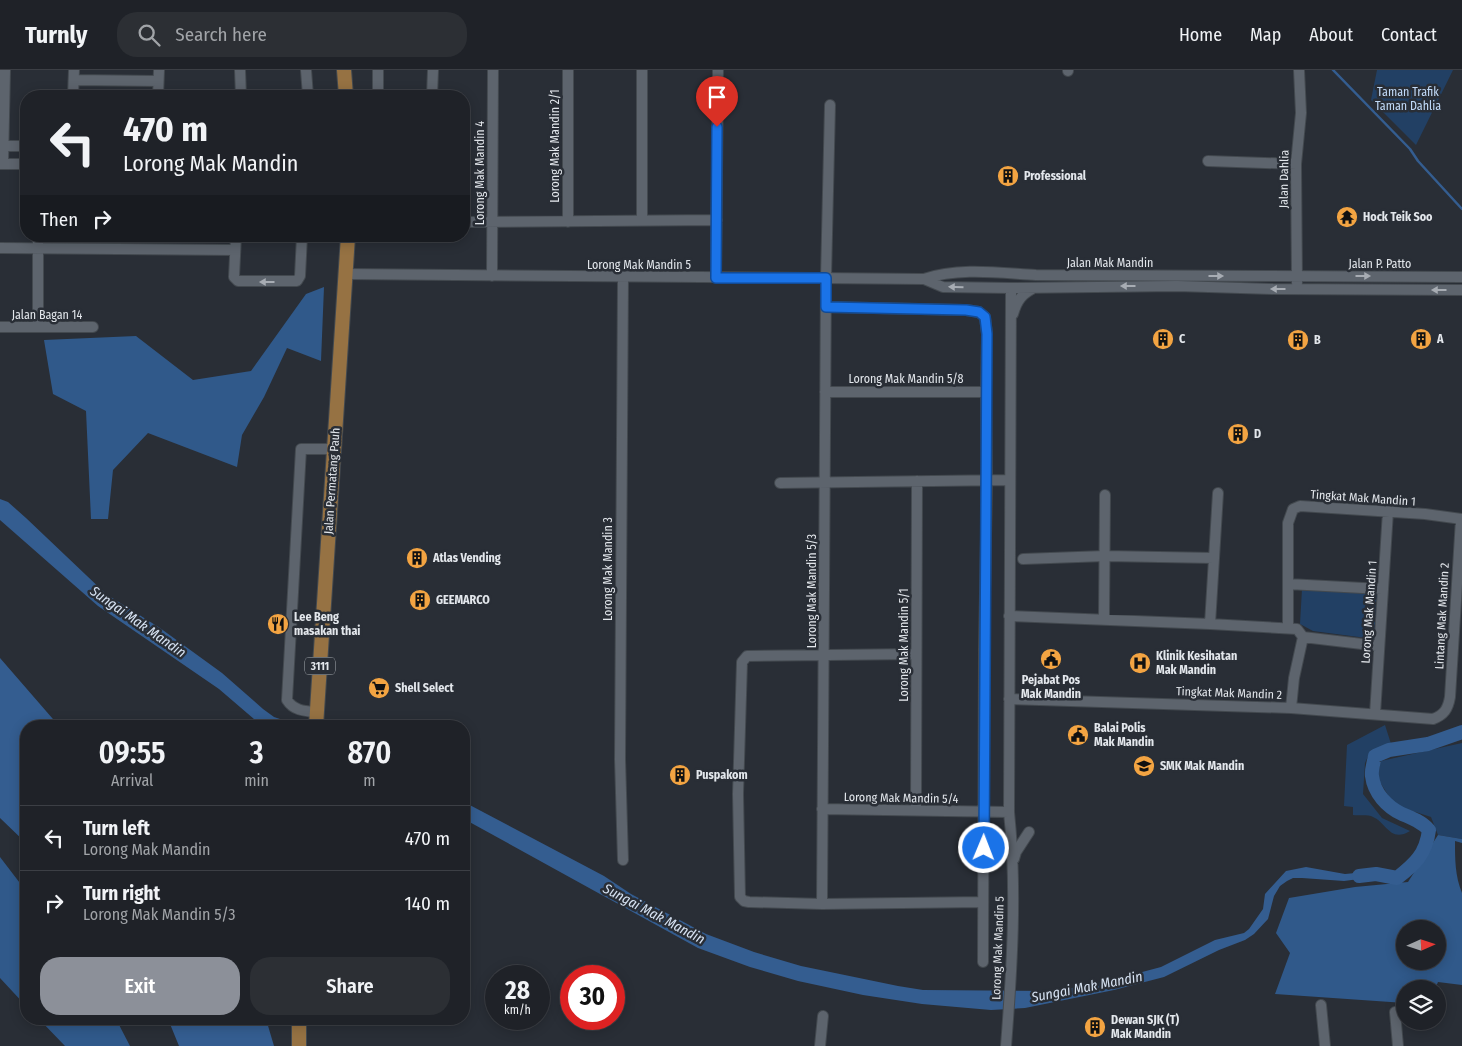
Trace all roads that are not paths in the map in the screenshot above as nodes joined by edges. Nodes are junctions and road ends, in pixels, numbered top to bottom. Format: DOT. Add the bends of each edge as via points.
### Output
graph roads {
  1 [pos="5,70"];
  2 [pos="240,70"];
  3 [pos="306,70"];
  4 [pos="344,70"];
  5 [pos="378,70"];
  6 [pos="433,70"];
  7 [pos="493,70"];
  8 [pos="568,70"];
  9 [pos="642,70"];
  10 [pos="718,70"];
  11 [pos="1299,70"];
  12 [pos="74,75"];
  13 [pos="158,75"];
  14 [pos="73,90"];
  15 [pos="158,90"];
  16 [pos="241,90"];
  17 [pos="308,90"];
  18 [pos="346,90"];
  19 [pos="378,90"];
  20 [pos="432,90"];
  21 [pos="830,105"];
  22 [pos="2,146"];
  23 [pos="20,146"];
  24 [pos="1208,161"];
  25 [pos="2,164"];
  26 [pos="20,164"];
  27 [pos="1296,164"];
  28 [pos="642,220"];
  29 [pos="717,220"];
  30 [pos="470,222"];
  31 [pos="493,222"];
  32 [pos="568,222"];
  33 [pos="38,242"];
  34 [pos="236,242"];
  35 [pos="302,242"];
  36 [pos="348,242"];
  37 [pos="0,248"];
  38 [pos="38,248"];
  39 [pos="235,250"];
  40 [pos="1297,258"];
  41 [pos="989,273"];
  42 [pos="346,274"];
  43 [pos="1036,275"];
  44 [pos="492,276"];
  45 [pos="1276,276"];
  46 [pos="1297,276"];
  47 [pos="1314,276"];
  48 [pos="1462,276"];
  49 [pos="623,277"];
  50 [pos="716,278"];
  51 [pos="826,278"];
  52 [pos="924,279"];
  53 [pos="989,287"];
  54 [pos="1038,287"];
  55 [pos="1011,288"];
  56 [pos="1298,289"];
  57 [pos="1462,290"];
  58 [pos="826,307"];
  59 [pos="1010,326"];
  60 [pos="0,327"];
  61 [pos="38,327"];
  62 [pos="93,328"];
  63 [pos="825,392"];
  64 [pos="986,392"];
  65 [pos="334,449"];
  66 [pos="987,480"];
  67 [pos="1009,480"];
  68 [pos="917,481"];
  69 [pos="825,482"];
  70 [pos="780,483"];
  71 [pos="1218,493"];
  72 [pos="1105,495"];
  73 [pos="1388,512"];
  74 [pos="1461,519"];
  75 [pos="1104,556"];
  76 [pos="1214,558"];
  77 [pos="1024,559"];
  78 [pos="1288,584"];
  79 [pos="1382,589"];
  80 [pos="1009,616"];
  81 [pos="1104,620"];
  82 [pos="1210,624"];
  83 [pos="1288,628"];
  84 [pos="1303,637"];
  85 [pos="1379,646"];
  86 [pos="824,654"];
  87 [pos="916,654"];
  88 [pos="1457,663"];
  89 [pos="1009,699"];
  90 [pos="1291,708"];
  91 [pos="1445,712"];
  92 [pos="1375,714"];
  93 [pos="315,720"];
  94 [pos="317,720"];
  95 [pos="822,809"];
  96 [pos="916,810"];
  97 [pos="984,812"];
  98 [pos="1009,812"];
  99 [pos="1029,832"];
  100 [pos="623,860"];
  101 [pos="1013,863"];
  102 [pos="983,902"];
  103 [pos="822,904"];
  104 [pos="983,962"];
  105 [pos="1321,1005"];
  106 [pos="1395,1012"];
  107 [pos="823,1016"];
  108 [pos="299,1025"];
  109 [pos="299,1046"];
  110 [pos="820,1046"];
  111 [pos="1006,1046"];
  112 [pos="1325,1046"];
  113 [pos="1398,1046"];
  1 -- 22 [label="street"];
  2 -- 16 [label="street"];
  3 -- 17 [label="street"];
  4 -- 18 [label="main road"];
  5 -- 19 [label="street"];
  6 -- 20 [label="street"];
  7 -- 31 [label="street, Lorong Mak Mandin 4"];
  8 -- 32 [label="street, Lorong Mak Mandin 2/1"];
  9 -- 28 [label="street"];
  10 -- 29 [label="street"];
  11 -- 27 [label="street, Jalan Dahlia" via="1301,113"];
  12 -- 13 [label="street"];
  12 -- 14 [label="street"];
  13 -- 15 [label="street"];
  21 -- 51 [label="street"];
  22 -- 23 [label="street"];
  22 -- 25 [label="street"];
  24 -- 27 [label="street"];
  25 -- 26 [label="street"];
  27 -- 40 [label="street, Jalan Dahlia"];
  28 -- 29 [label="street"];
  28 -- 32 [label="street"];
  29 -- 50 [label="street"];
  30 -- 31 [label="street"];
  31 -- 32 [label="street"];
  31 -- 44 [label="street, Lorong Mak Mandin 4"];
  33 -- 38 [label="street"];
  34 -- 39 [label="street"];
  35 -- 39 [label="street, one-way" via="297,281 238,281 234,277"];
  36 -- 42 [label="main road, Jalan Permatang Pauh / 3111"];
  37 -- 38 [label="street"];
  38 -- 39 [label="street"];
  38 -- 61 [label="street"];
  40 -- 45 [label="street" via="1286,272"];
  40 -- 46 [label="street, Jalan Dahlia"];
  40 -- 47 [label="street"];
  41 -- 43 [label="street, Jalan Mak Mandin"];
  41 -- 52 [label="street, Jalan Mak Mandin" via="941,273"];
  41 -- 55 [label="street" via="1005,280"];
  42 -- 44 [label="street, Lorong Mak Mandin 5"];
  42 -- 65 [label="main road, Jalan Permatang Pauh / 3111"];
  43 -- 45 [label="street, Jalan Mak Mandin, one-way"];
  43 -- 55 [label="street" via="1018,280"];
  44 -- 49 [label="street, Lorong Mak Mandin 5"];
  45 -- 46 [label="street, Jalan Mak Mandin"];
  46 -- 47 [label="street, Jalan P. Patto"];
  46 -- 56 [label="street, Jalan Dahlia"];
  47 -- 48 [label="street, Jalan P. Patto, one-way"];
  49 -- 50 [label="street, Lorong Mak Mandin 5"];
  49 -- 100 [label="street, Lorong Mak Mandin 3" via="620,740"];
  50 -- 51 [label="street, Lorong Mak Mandin 5"];
  51 -- 52 [label="street, Lorong Mak Mandin 5"];
  51 -- 58 [label="street, Lorong Mak Mandin 5/3"];
  53 -- 52 [label="street, Lorong Mak Mandin 5, one-way" via="943,287"];
  53 -- 55 [label="street, Lorong Mak Mandin 5"];
  53 -- 59 [label="street" via="1003,296"];
  54 -- 55 [label="street, Jalan Mak Mandin"];
  56 -- 54 [label="street, Jalan Mak Mandin, one-way"];
  54 -- 59 [label="street" via="1020,297"];
  55 -- 59 [label="street, Lorong Mak Mandin 5"];
  57 -- 56 [label="street, Jalan P. Patto, one-way"];
  58 -- 63 [label="street, Lorong Mak Mandin 5/3"];
  58 -- 64 [label="street" via="979,312 987,324"];
  59 -- 67 [label="street, Lorong Mak Mandin 5"];
  60 -- 61 [label="street, Jalan Bagan 14"];
  61 -- 62 [label="street, Jalan Bagan 14"];
  63 -- 64 [label="street, Lorong Mak Mandin 5/8"];
  63 -- 69 [label="street, Lorong Mak Mandin 5/3"];
  64 -- 66 [label="street"];
  65 -- 93 [label="street" via="301,449 287,700"];
  65 -- 94 [label="main road, Jalan Permatang Pauh / 3111"];
  66 -- 67 [label="street"];
  66 -- 68 [label="street"];
  66 -- 97 [label="street"];
  67 -- 80 [label="street, Lorong Mak Mandin 5"];
  68 -- 69 [label="street"];
  68 -- 87 [label="street, Lorong Mak Mandin 5/1"];
  69 -- 70 [label="street"];
  69 -- 86 [label="street, Lorong Mak Mandin 5/3"];
  71 -- 76 [label="street"];
  72 -- 75 [label="street"];
  73 -- 74 [label="street, Tingkat Mak Mandin 1"];
  73 -- 78 [label="street, Tingkat Mak Mandin 1" via="1293,508 1288,523"];
  73 -- 79 [label="street, Lorong Mak Mandin 1"];
  74 -- 88 [label="street, Lintang Mak Mandin 2"];
  75 -- 76 [label="street"];
  75 -- 77 [label="street"];
  75 -- 81 [label="street"];
  76 -- 82 [label="street"];
  78 -- 79 [label="street"];
  78 -- 83 [label="street, Tingkat Mak Mandin 1"];
  79 -- 85 [label="street, Lorong Mak Mandin 1"];
  80 -- 81 [label="street"];
  80 -- 89 [label="street, Lorong Mak Mandin 5"];
  81 -- 82 [label="street"];
  82 -- 83 [label="street"];
  83 -- 84 [label="street" via="1297,629"];
  84 -- 85 [label="street"];
  84 -- 90 [label="street"];
  85 -- 92 [label="street, Lorong Mak Mandin 1"];
  86 -- 87 [label="street"];
  86 -- 95 [label="street, Lorong Mak Mandin 5/3"];
  86 -- 103 [label="street" via="747,656 742,662 738,794 740,897 749,902"];
  87 -- 96 [label="street, Lorong Mak Mandin 5/1"];
  88 -- 91 [label="street, Lintang Mak Mandin 2"];
  89 -- 90 [label="street, Tingkat Mak Mandin 2"];
  89 -- 98 [label="street, Lorong Mak Mandin 5"];
  90 -- 92 [label="street, Tingkat Mak Mandin 2"];
  91 -- 92 [label="street, Tingkat Mak Mandin 2" via="1433,719"];
  95 -- 96 [label="street, Lorong Mak Mandin 5/4"];
  95 -- 103 [label="street, Lorong Mak Mandin 5/3"];
  96 -- 97 [label="street, Lorong Mak Mandin 5/4"];
  97 -- 98 [label="street, Lorong Mak Mandin 5/4"];
  97 -- 102 [label="street"];
  98 -- 101 [label="street, Lorong Mak Mandin 5"];
  99 -- 101 [label="street"];
  101 -- 111 [label="street, Lorong Mak Mandin 5"];
  102 -- 103 [label="street"];
  102 -- 104 [label="street"];
  105 -- 112 [label="street"];
  106 -- 113 [label="street"];
  107 -- 110 [label="street"];
  108 -- 109 [label="main road"];
}
